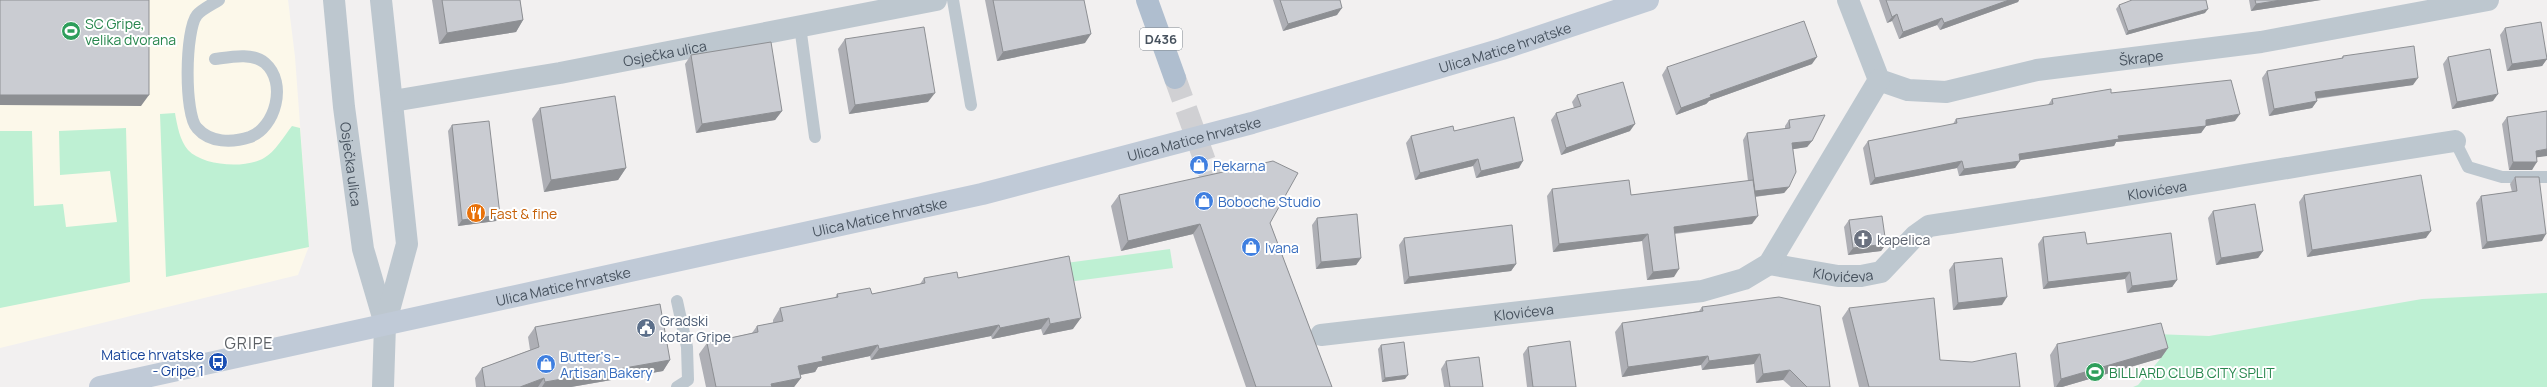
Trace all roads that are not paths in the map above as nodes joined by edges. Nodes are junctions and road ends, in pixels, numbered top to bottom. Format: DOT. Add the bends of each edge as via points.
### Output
graph roads {
  1 [pos="219,0"];
  2 [pos="334,0"];
  3 [pos="381,0"];
  4 [pos="936,0"];
  5 [pos="953,0"];
  6 [pos="1147,0"];
  7 [pos="1648,0"];
  8 [pos="1848,0"];
  9 [pos="2488,0"];
  10 [pos="800,26"];
  11 [pos="215,59"];
  12 [pos="1175,78"];
  13 [pos="1879,80"];
  14 [pos="393,101"];
  15 [pos="971,105"];
  16 [pos="815,136"];
  17 [pos="2455,141"];
  18 [pos="2547,177"];
  19 [pos="1769,264"];
  20 [pos="677,301"];
  21 [pos="385,325"];
  22 [pos="1321,335"];
  23 [pos="100,387"];
  24 [pos="383,387"];
  25 [pos="677,387"];
  1 -- 11 [label="lane" via="197,16 188,44 188,94 196,127 210,138 236,141 258,134 277,102 278,83 265,63 242,56"];
  2 -- 21 [label="street, Osječka ulica" via="344,107 363,248"];
  3 -- 14 [label="street, Osječka ulica"];
  4 -- 10 [label="street, Osječka ulica"];
  5 -- 15 [label="lane"];
  6 -- 12 [label="main road, D436"];
  7 -- 21 [label="street, Ulica Matice hrvatske" via="1502,49 1259,121 982,194"];
  8 -- 13 [label="street"];
  9 -- 13 [label="street, Škrape" via="2261,42 2037,70 1946,92 1908,90"];
  10 -- 14 [label="street, Osječka ulica" via="560,73"];
  10 -- 16 [label="lane"];
  13 -- 19 [label="street, Klovićeva"];
  14 -- 21 [label="street, Osječka ulica" via="407,244"];
  17 -- 18 [label="lane, Klovićeva" via="2468,167 2502,177"];
  17 -- 19 [label="street, Klovićeva" via="2223,177 2078,204 1929,226 1915,236 1881,272 1861,276 1838,276"];
  19 -- 22 [label="street, Klovićeva" via="1744,279 1702,291"];
  20 -- 25 [label="lane" via="686,347 688,380"];
  21 -- 23 [label="street, Ulica Matice hrvatske"];
  21 -- 24 [label="street, Osječka ulica"];
}
